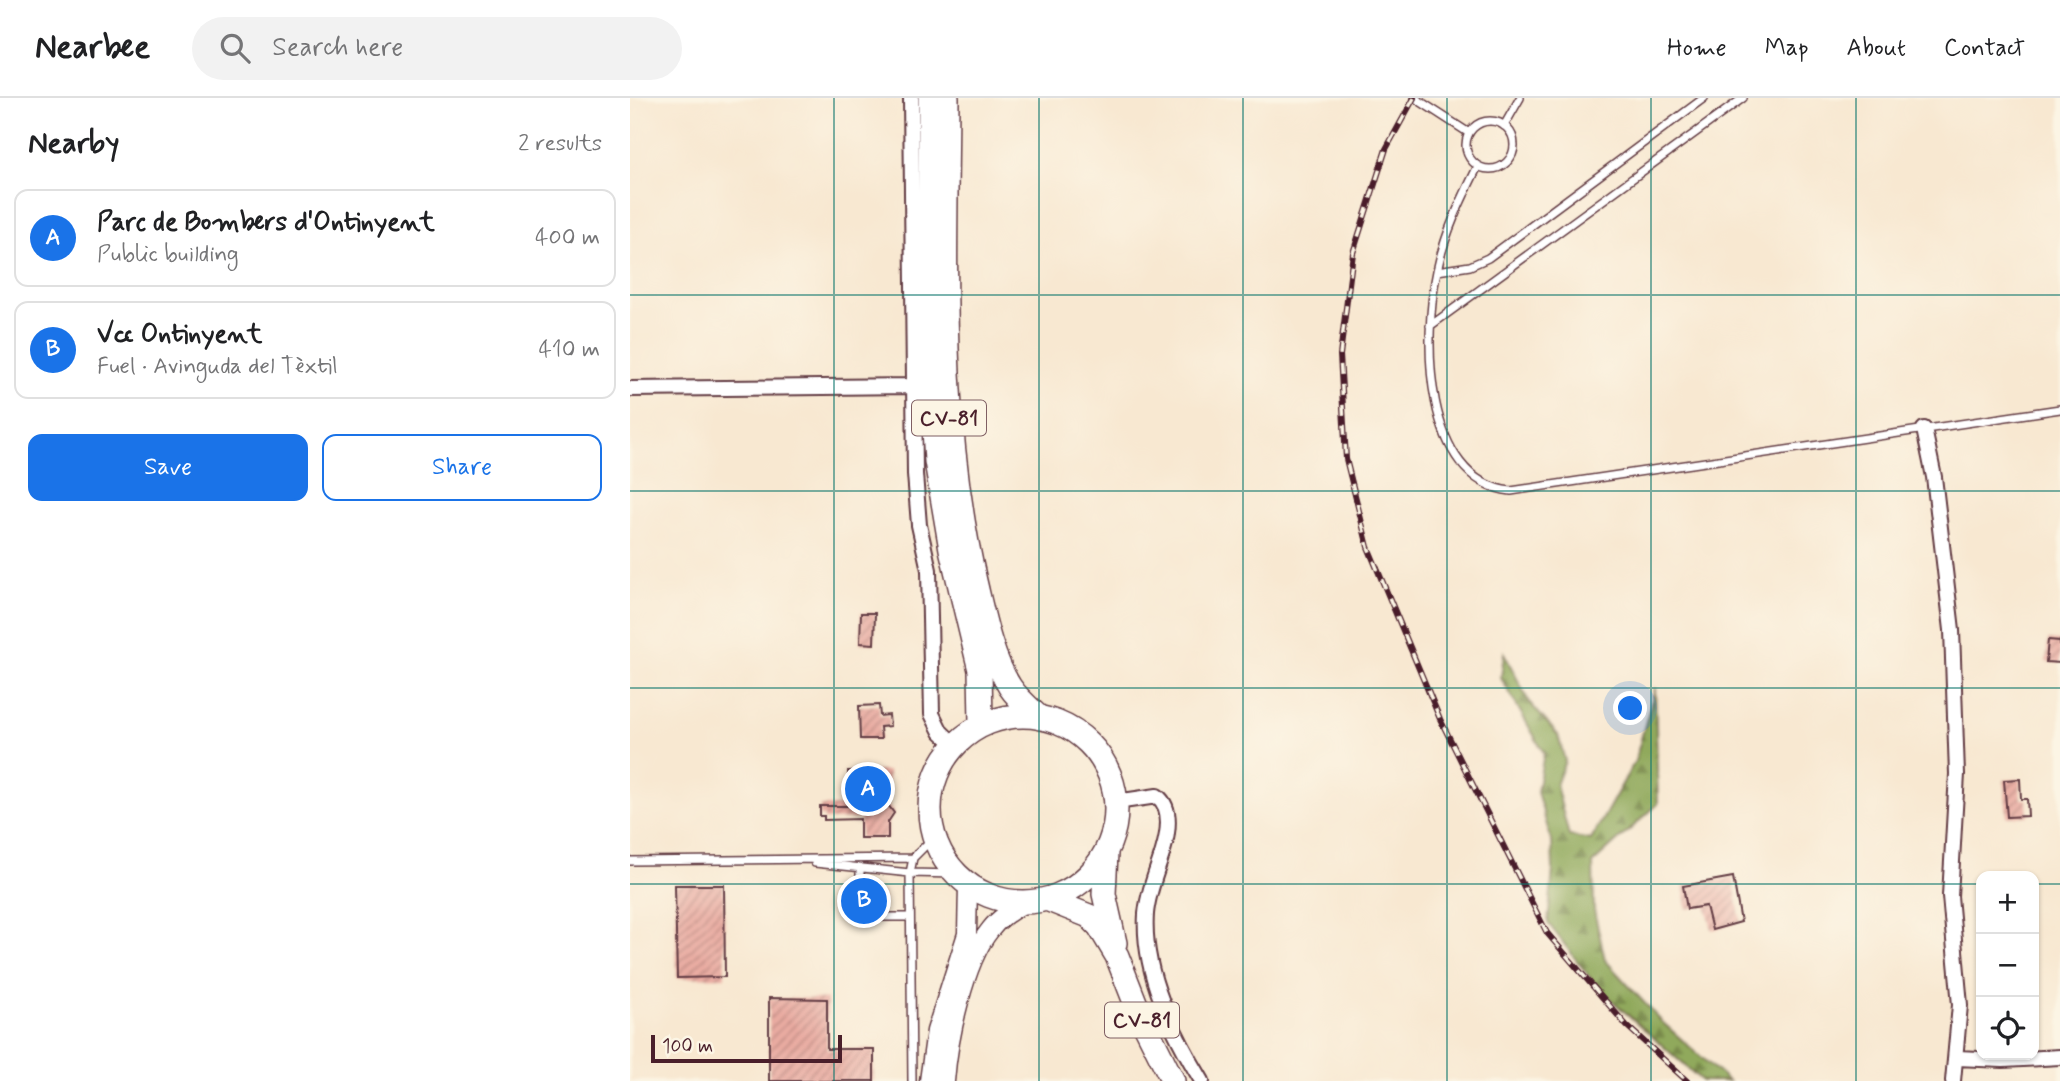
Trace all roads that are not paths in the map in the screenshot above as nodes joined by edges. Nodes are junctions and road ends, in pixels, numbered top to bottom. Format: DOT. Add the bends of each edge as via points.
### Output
graph roads {
  1 [pos="911,98"];
  2 [pos="930,98"];
  3 [pos="947,98"];
  4 [pos="1415,98"];
  5 [pos="1520,98"];
  6 [pos="1704,98"];
  7 [pos="1743,98"];
  8 [pos="1504,126"];
  9 [pos="1469,133"];
  10 [pos="1478,166"];
  11 [pos="1437,271"];
  12 [pos="1430,326"];
  13 [pos="913,386"];
  14 [pos="630,389"];
  15 [pos="2060,409"];
  16 [pos="1924,429"];
  17 [pos="1040,718"];
  18 [pos="981,723"];
  19 [pos="955,745"];
  20 [pos="1116,802"];
  21 [pos="934,837"];
  22 [pos="1106,853"];
  23 [pos="914,858"];
  24 [pos="630,861"];
  25 [pos="793,861"];
  26 [pos="860,867"];
  27 [pos="910,873"];
  28 [pos="962,880"];
  29 [pos="860,893"];
  30 [pos="1049,900"];
  31 [pos="1024,903"];
  32 [pos="860,908"];
  33 [pos="910,917"];
  34 [pos="1117,956"];
  35 [pos="2060,1057"];
  36 [pos="1957,1058"];
  37 [pos="912,1081"];
  38 [pos="929,1081"];
  39 [pos="945,1081"];
  40 [pos="1173,1081"];
  41 [pos="1202,1081"];
  42 [pos="1953,1081"];
  1 -- 13 [label="street"];
  2 -- 18 [label="main road, CV-81" via="930,367 936,461 951,549 981,670"];
  3 -- 17 [label="main road, CV-81" via="945,323 954,468 978,592 1000,666 1011,688"];
  4 -- 9 [label="lane"];
  5 -- 8 [label="lane"];
  6 -- 11 [label="lane" via="1488,258"];
  7 -- 12 [label="lane"];
  8 -- 9 [label="lane" via="1489,121"];
  8 -- 10 [label="lane" via="1513,139 1512,154 1501,166"];
  9 -- 10 [label="lane" via="1466,147"];
  10 -- 11 [label="lane" via="1453,217"];
  11 -- 12 [label="lane"];
  12 -- 16 [label="lane" via="1430,369 1441,421 1464,468 1499,489 1511,491"];
  13 -- 14 [label="street"];
  13 -- 19 [label="street" via="917,502 930,583 930,701 936,724"];
  15 -- 16 [label="lane"];
  16 -- 36 [label="street" via="1951,615 1957,774 1950,896 1960,1005"];
  17 -- 18 [label="main road, CV-81" via="1014,716"];
  17 -- 20 [label="main road, CV-81" via="1073,731 1100,756"];
  18 -- 19 [label="main road, CV-81"];
  19 -- 21 [label="main road, CV-81" via="933,788 930,813"];
  20 -- 22 [label="main road, CV-81" via="1115,829"];
  20 -- 41 [label="street" via="1157,796 1167,811 1167,834 1148,901 1147,942 1170,1022"];
  21 -- 23 [label="lane"];
  21 -- 28 [label="main road, CV-81"];
  22 -- 30 [label="main road, CV-81" via="1072,890"];
  22 -- 34 [label="main road, CV-81" via="1104,894"];
  23 -- 25 [label="lane"];
  23 -- 27 [label="lane"];
  24 -- 25 [label="lane"];
  25 -- 26 [label="lane"];
  26 -- 27 [label="lane"];
  26 -- 29 [label="lane"];
  27 -- 28 [label="lane"];
  27 -- 33 [label="lane"];
  28 -- 31 [label="main road, CV-81" via="995,899"];
  28 -- 38 [label="street" via="968,934 936,1031"];
  30 -- 31 [label="main road, CV-81"];
  30 -- 34 [label="main road, CV-81" via="1089,916"];
  31 -- 39 [label="street" via="1002,917 978,951 949,1042"];
  32 -- 33 [label="lane" via="860,917"];
  33 -- 37 [label="lane"];
  34 -- 40 [label="main road, CV-81"];
  35 -- 36 [label="street"];
  36 -- 42 [label="street"];
}
